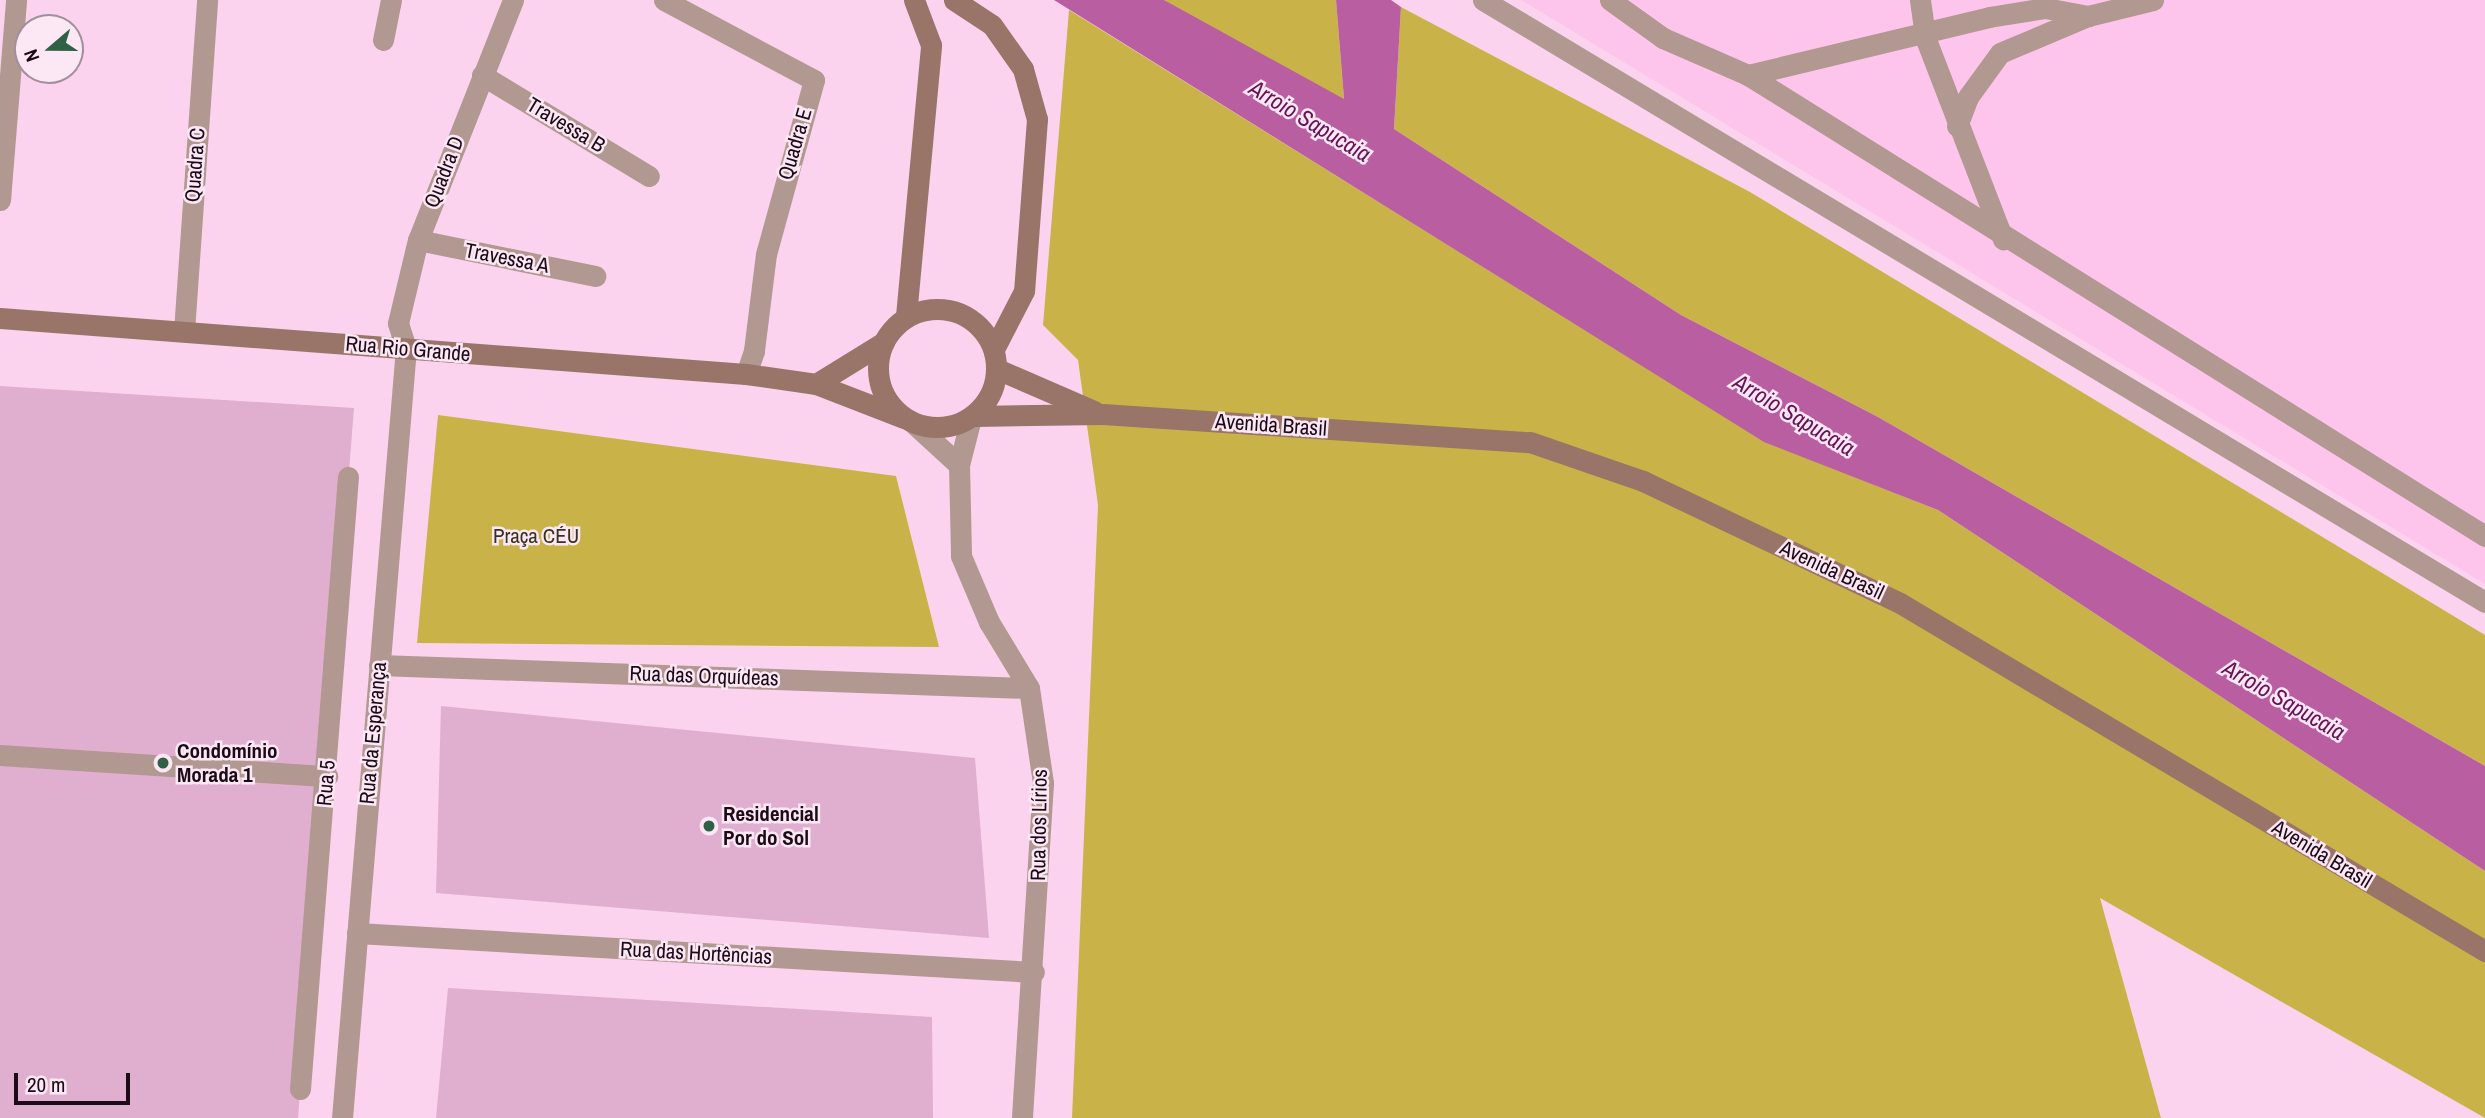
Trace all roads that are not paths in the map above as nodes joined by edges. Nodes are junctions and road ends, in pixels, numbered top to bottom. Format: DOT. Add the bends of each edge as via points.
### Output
graph roads {
  1 [pos="16,0"];
  2 [pos="206,0"];
  3 [pos="391,0"];
  4 [pos="513,0"];
  5 [pos="664,0"];
  6 [pos="914,0"];
  7 [pos="954,0"];
  8 [pos="1483,0"];
  9 [pos="1610,0"];
  10 [pos="1920,0"];
  11 [pos="2153,0"];
  12 [pos="2088,16"];
  13 [pos="1925,37"];
  14 [pos="383,40"];
  15 [pos="482,75"];
  16 [pos="1748,75"];
  17 [pos="1957,126"];
  18 [pos="649,176"];
  19 [pos="0,200"];
  20 [pos="2003,239"];
  21 [pos="418,240"];
  22 [pos="595,276"];
  23 [pos="906,316"];
  24 [pos="0,318"];
  25 [pos="184,331"];
  26 [pos="884,342"];
  27 [pos="406,348"];
  28 [pos="995,359"];
  29 [pos="746,374"];
  30 [pos="816,384"];
  31 [pos="1103,414"];
  32 [pos="972,417"];
  33 [pos="907,420"];
  34 [pos="959,465"];
  35 [pos="348,477"];
  36 [pos="2485,536"];
  37 [pos="2485,602"];
  38 [pos="379,665"];
  39 [pos="1029,688"];
  40 [pos="0,755"];
  41 [pos="327,776"];
  42 [pos="357,933"];
  43 [pos="2485,951"];
  44 [pos="1034,972"];
  45 [pos="300,1089"];
  46 [pos="342,1118"];
  47 [pos="1021,1118"];
  1 -- 19 [label="street"];
  2 -- 25 [label="street, Quadra C"];
  3 -- 14 [label="street"];
  4 -- 15 [label="street, Quadra D"];
  5 -- 29 [label="street, Quadra E" via="814,80 766,254"];
  6 -- 23 [label="main road" via="931,45"];
  7 -- 28 [label="main road" via="992,25 1023,69 1037,119 1024,291"];
  8 -- 37 [label="street"];
  9 -- 16 [label="street" via="1663,38"];
  10 -- 13 [label="street"];
  11 -- 12 [label="street"];
  12 -- 13 [label="street" via="2045,8"];
  12 -- 17 [label="street" via="2000,53 1968,97"];
  13 -- 16 [label="street"];
  13 -- 17 [label="street"];
  15 -- 18 [label="street, Travessa B"];
  15 -- 21 [label="street, Quadra D"];
  16 -- 20 [label="street"];
  17 -- 20 [label="street"];
  20 -- 36 [label="street"];
  21 -- 22 [label="street, Travessa A"];
  21 -- 27 [label="street, Quadra D" via="398,323"];
  23 -- 26 [label="main road"];
  23 -- 28 [label="main road" via="940,308 974,320"];
  24 -- 25 [label="main road, Rua Rio Grande"];
  25 -- 27 [label="main road, Rua Rio Grande"];
  26 -- 30 [label="main road"];
  26 -- 33 [label="main road" via="878,375"];
  27 -- 29 [label="main road, Rua Rio Grande"];
  27 -- 38 [label="street, Rua da Esperança"];
  28 -- 31 [label="main road, Avenida Brasil"];
  28 -- 32 [label="main road" via="986,402"];
  29 -- 30 [label="main road, Rua Rio Grande"];
  30 -- 33 [label="main road, Rua Rio Grande"];
  31 -- 32 [label="main road, Avenida Brasil"];
  31 -- 43 [label="main road, Avenida Brasil" via="1530,442 1643,481 1900,603"];
  32 -- 33 [label="main road" via="951,426"];
  32 -- 34 [label="street, Rua dos Lírios"];
  33 -- 34 [label="street"];
  34 -- 39 [label="street, Rua dos Lírios" via="961,556 989,622"];
  35 -- 41 [label="street, Rua 5"];
  38 -- 39 [label="street, Rua das Orquídeas"];
  38 -- 42 [label="street, Rua da Esperança"];
  39 -- 44 [label="street, Rua dos Lírios" via="1043,783"];
  40 -- 41 [label="street"];
  41 -- 45 [label="street, Rua 5"];
  42 -- 44 [label="street, Rua das Hortências"];
  42 -- 46 [label="street, Rua da Esperança"];
  44 -- 47 [label="street, Rua dos Lírios"];
}
